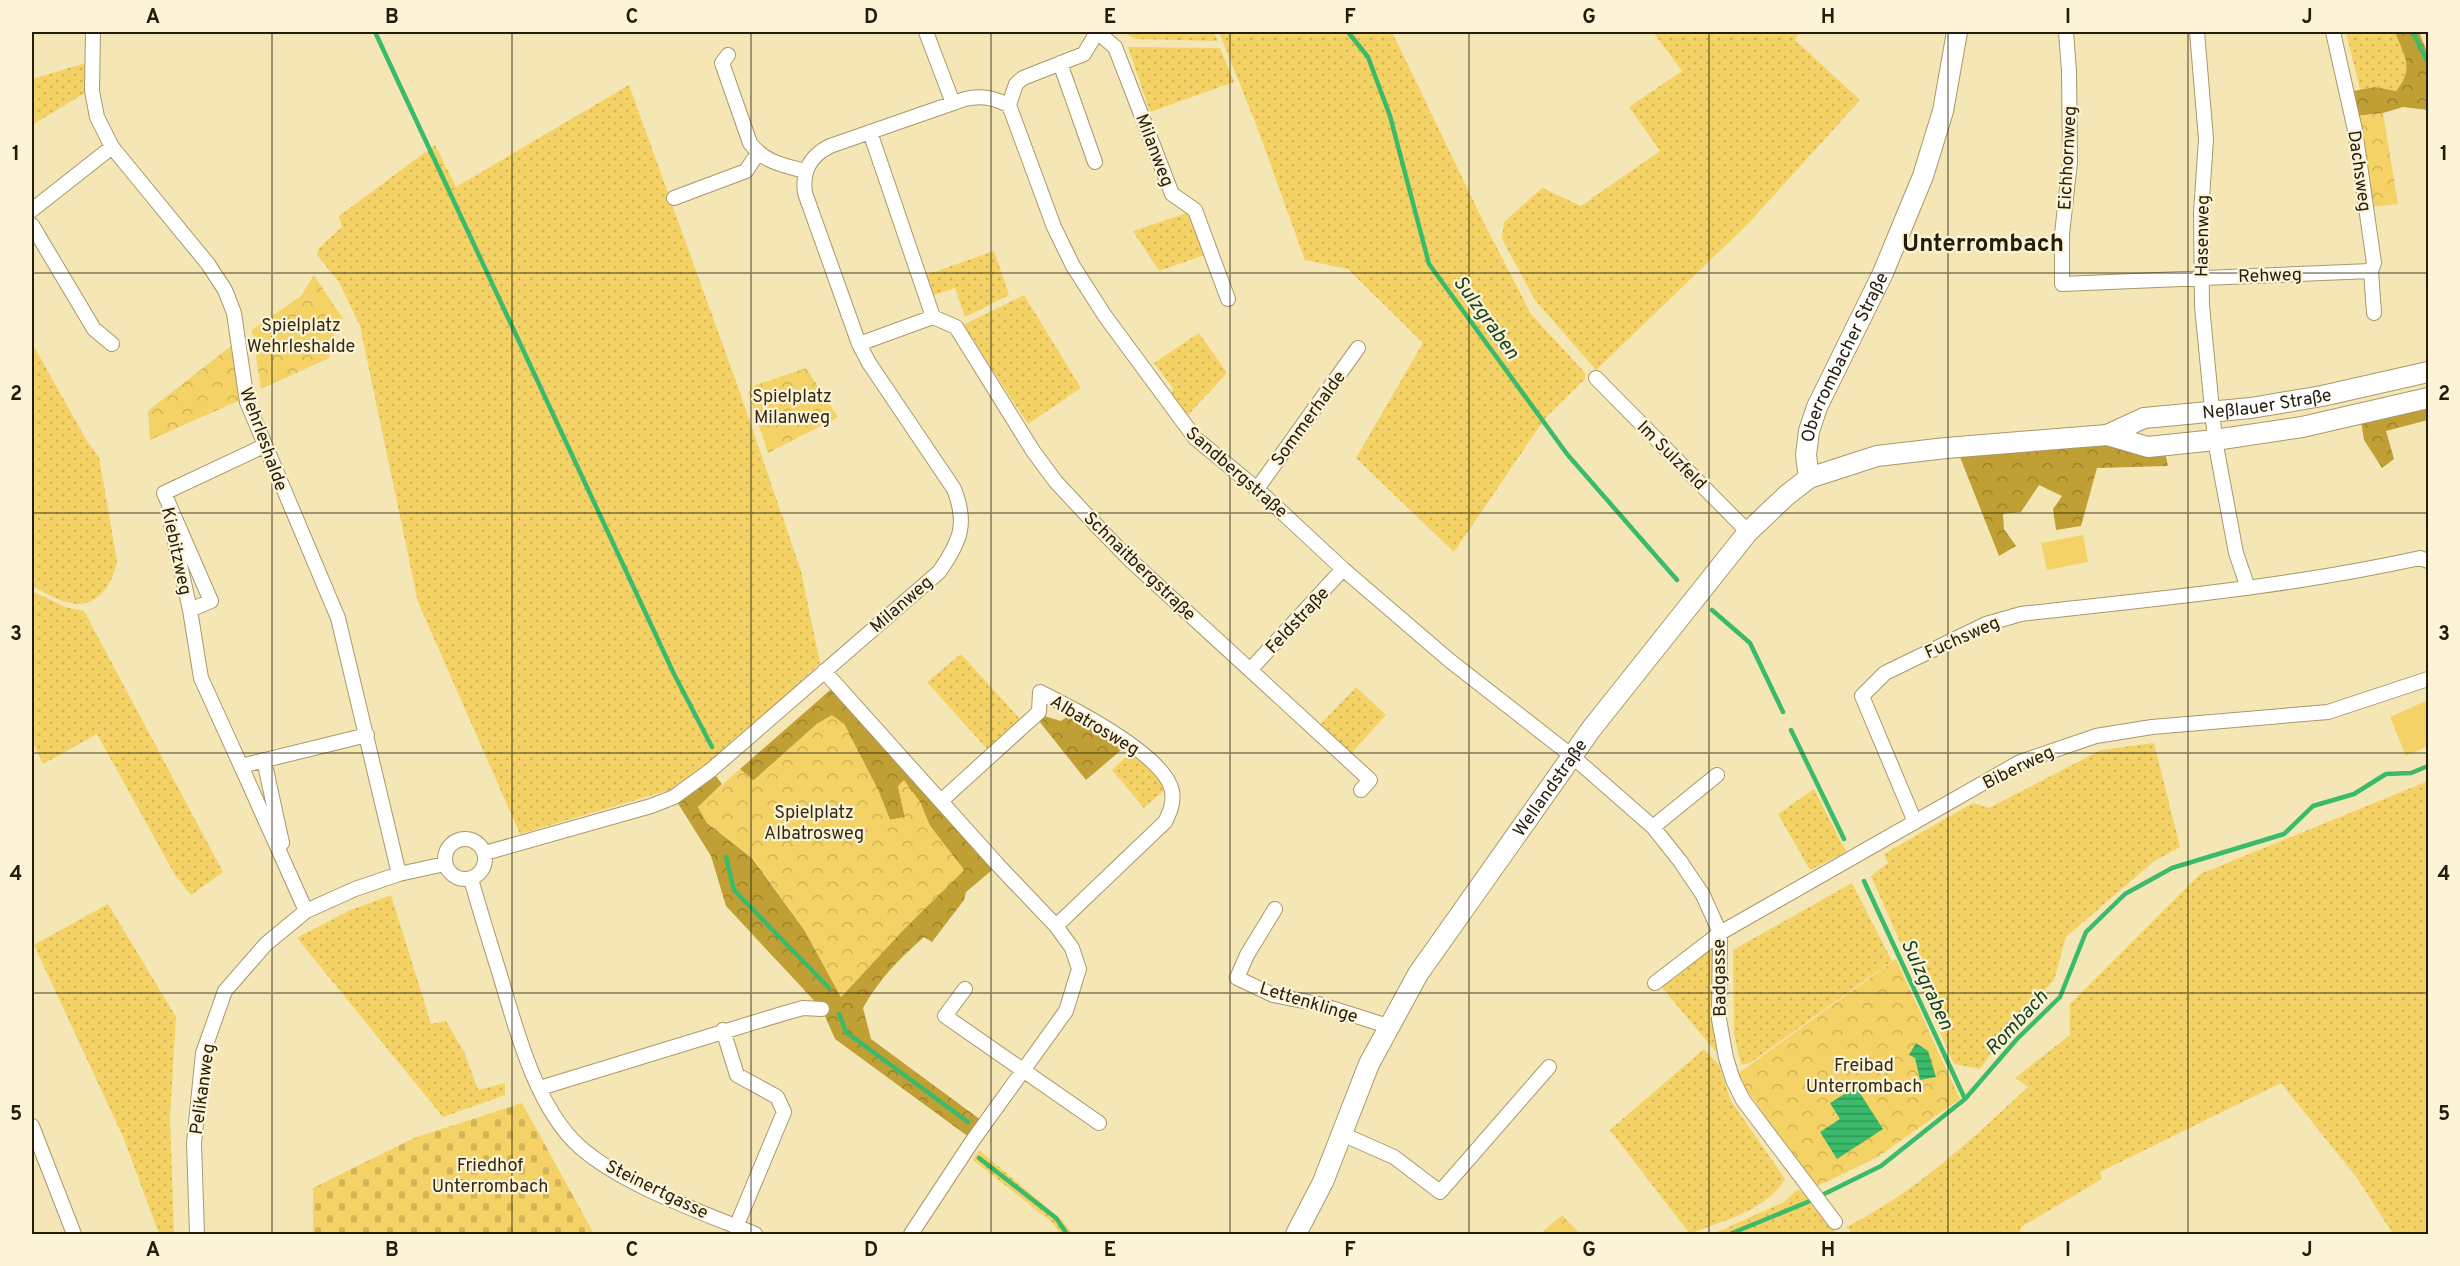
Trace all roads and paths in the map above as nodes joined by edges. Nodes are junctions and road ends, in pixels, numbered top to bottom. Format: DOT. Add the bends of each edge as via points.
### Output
graph roads {
  1 [pos="93,32"];
  2 [pos="926,32"];
  3 [pos="1097,32"];
  4 [pos="1957,32"];
  5 [pos="2066,32"];
  6 [pos="2197,32"];
  7 [pos="2333,32"];
  8 [pos="728,55"];
  9 [pos="1060,63"];
  10 [pos="953,103"];
  11 [pos="1009,105"];
  12 [pos="870,132"];
  13 [pos="112,147"];
  14 [pos="758,153"];
  15 [pos="1095,162"];
  16 [pos="805,171"];
  17 [pos="674,198"];
  18 [pos="32,210"];
  19 [pos="32,225"];
  20 [pos="2372,271"];
  21 [pos="2201,277"];
  22 [pos="2062,284"];
  23 [pos="1228,299"];
  24 [pos="2374,313"];
  25 [pos="933,317"];
  26 [pos="112,344"];
  27 [pos="859,344"];
  28 [pos="1358,348"];
  29 [pos="2428,372"];
  30 [pos="1596,378"];
  31 [pos="2428,398"];
  32 [pos="2212,411"];
  33 [pos="2107,435"];
  34 [pos="2215,440"];
  35 [pos="264,446"];
  36 [pos="1809,478"];
  37 [pos="1257,489"];
  38 [pos="164,493"];
  39 [pos="1748,532"];
  40 [pos="2428,561"];
  41 [pos="1343,569"];
  42 [pos="2247,588"];
  43 [pos="190,610"];
  44 [pos="1250,670"];
  45 [pos="824,671"];
  46 [pos="2428,679"];
  47 [pos="367,735"];
  48 [pos="1572,756"];
  49 [pos="264,760"];
  50 [pos="241,766"];
  51 [pos="1717,775"];
  52 [pos="1361,790"];
  53 [pos="941,801"];
  54 [pos="1915,822"];
  55 [pos="1653,827"];
  56 [pos="484,853"];
  57 [pos="445,864"];
  58 [pos="289,874"];
  59 [pos="399,874"];
  60 [pos="471,879"];
  61 [pos="1275,909"];
  62 [pos="306,911"];
  63 [pos="1056,926"];
  64 [pos="1720,933"];
  65 [pos="1655,983"];
  66 [pos="965,989"];
  67 [pos="822,1009"];
  68 [pos="1388,1026"];
  69 [pos="723,1030"];
  70 [pos="1549,1067"];
  71 [pos="1022,1071"];
  72 [pos="540,1088"];
  73 [pos="1099,1123"];
  74 [pos="32,1126"];
  75 [pos="1342,1134"];
  76 [pos="1835,1222"];
  77 [pos="736,1227"];
  78 [pos="74,1234"];
  79 [pos="197,1234"];
  80 [pos="755,1234"];
  81 [pos="911,1234"];
  82 [pos="1296,1234"];
  1 -- 13 [label="street, Wehrleshalde" via="92,91 97,117"];
  2 -- 10 [label="street"];
  3 -- 9 [label="street, Milanweg" via="1084,54"];
  3 -- 23 [label="street, Milanweg" via="1115,47 1172,194 1195,210"];
  4 -- 36 [label="main road, Oberrombacher Straße" via="1943,111 1923,176 1883,273 1809,431"];
  5 -- 22 [label="street, Eichhornweg" via="2070,162 2062,234"];
  6 -- 21 [label="street, Hasenweg" via="2206,139"];
  7 -- 20 [label="street, Dachsweg" via="2355,130"];
  8 -- 14 [label="street" via="722,63 750,143"];
  9 -- 11 [label="street, Milanweg" via="1023,78 1016,84"];
  9 -- 15 [label="street"];
  10 -- 11 [label="street" via="978,96"];
  10 -- 12 [label="street"];
  11 -- 37 [label="street, Sandbergstraße" via="1054,227 1105,316 1195,438"];
  12 -- 16 [label="street" via="820,151"];
  12 -- 25 [label="street"];
  13 -- 18 [label="street"];
  13 -- 35 [label="street, Wehrleshalde" via="225,290 234,313 247,402"];
  14 -- 16 [label="street" via="772,163"];
  14 -- 17 [label="street" via="746,171"];
  16 -- 27 [label="street, Milanweg" via="805,193"];
  19 -- 26 [label="street" via="94,329"];
  20 -- 21 [label="street, Rehweg"];
  20 -- 24 [label="street, Dachsweg"];
  21 -- 22 [label="street, Rehweg"];
  21 -- 32 [label="street, Hasenweg"];
  25 -- 27 [label="street"];
  25 -- 44 [label="street, Schnaitbergstraße" via="956,327 1056,483 1128,558"];
  27 -- 45 [label="street, Milanweg" via="954,489 961,506 962,530 954,551 939,572"];
  28 -- 37 [label="street, Sommerhalde"];
  29 -- 32 [label="main road, Neßlauer Straße" via="2322,396"];
  30 -- 39 [label="street, Im Sulzfeld"];
  31 -- 34 [label="main road, Neßlauer Straße" via="2302,428"];
  32 -- 33 [label="main road, Neßlauer Straße" via="2144,418"];
  32 -- 34 [label="street, Hasenweg"];
  33 -- 34 [label="main road, Neßlauer Straße" via="2148,447"];
  33 -- 36 [label="main road, Neßlauer Straße" via="1877,456"];
  34 -- 42 [label="street" via="2236,553"];
  35 -- 38 [label="street, Kiebitzweg"];
  35 -- 47 [label="street, Wehrleshalde" via="338,618"];
  36 -- 39 [label="main road, Wellandstraße"];
  37 -- 41 [label="street, Sandbergstraße"];
  38 -- 43 [label="street, Kiebitzweg"];
  38 -- 43 [label="street, Kiebitzweg" via="211,601"];
  39 -- 48 [label="main road, Wellandstraße"];
  40 -- 42 [label="street, Fuchsweg" via="2420,558"];
  41 -- 44 [label="street, Feldstraße"];
  41 -- 48 [label="street, Sandbergstraße" via="1449,660"];
  42 -- 54 [label="street, Fuchsweg" via="2021,614 1986,624 1885,673 1862,696"];
  43 -- 50 [label="street, Kiebitzweg" via="201,678"];
  44 -- 52 [label="street, Schnaitbergstraße" via="1370,780"];
  45 -- 53 [label="street"];
  45 -- 56 [label="street, Milanweg" via="704,776 674,797"];
  46 -- 54 [label="street, Biberweg" via="2328,712 2217,720 2096,736 2020,762"];
  47 -- 49 [label="street"];
  47 -- 59 [label="street, Wehrleshalde"];
  48 -- 55 [label="street, Badgasse"];
  48 -- 68 [label="main road, Wellandstraße" via="1418,974"];
  49 -- 50 [label="street"];
  49 -- 58 [label="street"];
  50 -- 58 [label="street, Kiebitzweg"];
  51 -- 55 [label="street"];
  53 -- 63 [label="street"];
  53 -- 63 [label="street, Albatrosweg" via="1039,712 1040,692 1133,745 1149,759 1172,790 1172,808 1165,822"];
  54 -- 64 [label="street, Biberweg"];
  55 -- 64 [label="street, Badgasse" via="1704,895"];
  56 -- 57 [label="street" via="472,840 459,839 448,847"];
  56 -- 60 [label="street" via="482,872"];
  57 -- 59 [label="street, Pelikanweg"];
  57 -- 60 [label="street" via="452,875"];
  58 -- 62 [label="street"];
  59 -- 62 [label="street, Pelikanweg"];
  60 -- 72 [label="street, Steinertgasse" via="523,1052"];
  61 -- 68 [label="street, Lettenklinge" via="1237,978 1273,995 1318,1004"];
  62 -- 79 [label="street, Pelikanweg" via="266,944 225,991 203,1053 194,1143"];
  63 -- 71 [label="street" via="1072,948 1079,969 1077,979 1066,1011"];
  64 -- 65 [label="street, Biberweg"];
  64 -- 76 [label="street, Badgasse" via="1719,1020 1733,1080 1743,1100"];
  66 -- 71 [label="street" via="945,1016"];
  67 -- 69 [label="street" via="803,1008"];
  68 -- 75 [label="main road, Wellandstraße"];
  69 -- 72 [label="street"];
  69 -- 77 [label="street" via="737,1075 777,1097 784,1112"];
  70 -- 75 [label="street" via="1440,1192 1394,1157"];
  71 -- 73 [label="street"];
  71 -- 81 [label="street"];
  72 -- 77 [label="street, Steinertgasse" via="556,1118 579,1146 607,1167"];
  74 -- 78 [label="street"];
  75 -- 82 [label="main road, Wellandstraße"];
  77 -- 80 [label="street, Steinertgasse"];
}
